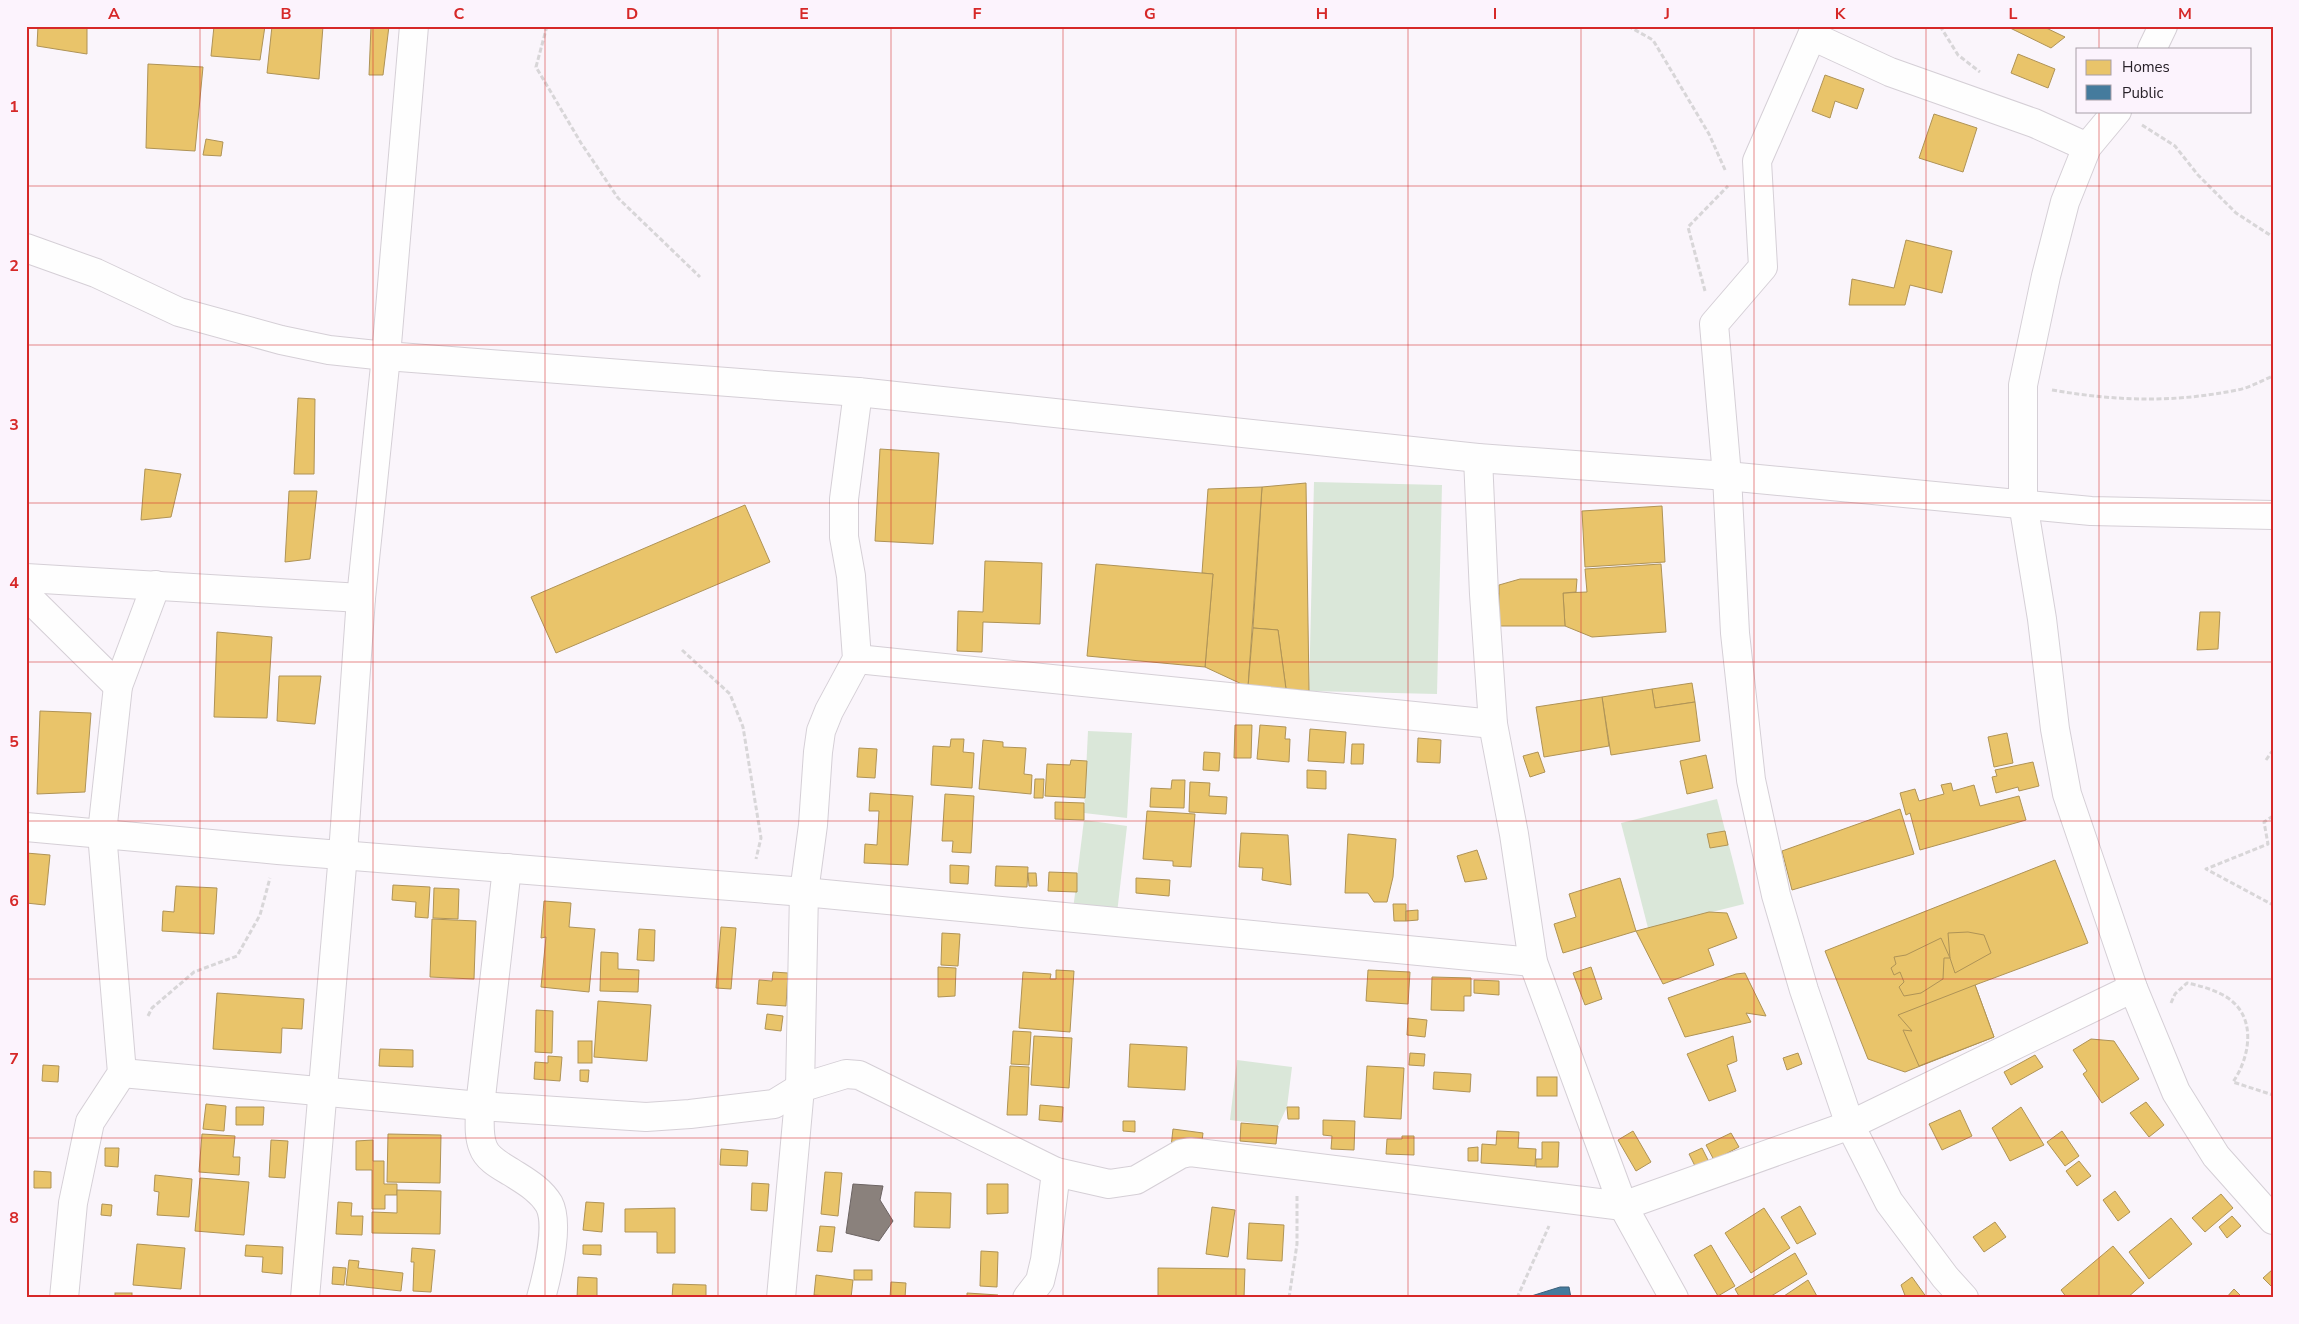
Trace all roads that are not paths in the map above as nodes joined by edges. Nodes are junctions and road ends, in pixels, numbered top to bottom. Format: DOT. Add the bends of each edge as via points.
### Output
graph roads {
  1 [pos="414,26"];
  2 [pos="2163,26"];
  3 [pos="1814,31"];
  4 [pos="2152,48"];
  5 [pos="2127,116"];
  6 [pos="2087,147"];
  7 [pos="26,248"];
  8 [pos="386,356"];
  9 [pos="858,392"];
  10 [pos="1478,458"];
  11 [pos="1727,476"];
  12 [pos="2023,503"];
  13 [pos="2273,515"];
  14 [pos="26,578"];
  15 [pos="156,586"];
  16 [pos="26,596"];
  17 [pos="362,598"];
  18 [pos="857,659"];
  19 [pos="118,686"];
  20 [pos="1493,724"];
  21 [pos="26,826"];
  22 [pos="102,833"];
  23 [pos="343,854"];
  24 [pos="507,868"];
  25 [pos="804,892"];
  26 [pos="1533,962"];
  27 [pos="2133,988"];
  28 [pos="122,1073"];
  29 [pos="800,1088"];
  30 [pos="323,1091"];
  31 [pos="480,1106"];
  32 [pos="1850,1125"];
  33 [pos="1056,1172"];
  34 [pos="1623,1206"];
  35 [pos="2273,1220"];
  36 [pos="64,1298"];
  37 [pos="305,1298"];
  38 [pos="541,1298"];
  39 [pos="781,1298"];
  40 [pos="1027,1298"];
  41 [pos="1674,1298"];
  42 [pos="1964,1298"];
  1 -- 8 [label="street"];
  2 -- 4 [label="street"];
  3 -- 6 [label="street" via="1890,72 2034,123"];
  3 -- 11 [label="street" via="1757,161 1763,267 1714,324"];
  5 -- 6 [label="street"];
  6 -- 12 [label="street" via="2065,202 2023,385"];
  7 -- 8 [label="street" via="96,273 179,312 281,340 329,350"];
  8 -- 9 [label="street"];
  8 -- 17 [label="street"];
  9 -- 10 [label="street"];
  9 -- 18 [label="street" via="844,499 844,537 851,576"];
  10 -- 11 [label="street"];
  10 -- 20 [label="street"];
  11 -- 12 [label="street"];
  11 -- 32 [label="street" via="1735,633 1751,780 1776,895"];
  12 -- 13 [label="street" via="2091,511"];
  12 -- 27 [label="street" via="2067,794"];
  14 -- 15 [label="street"];
  15 -- 17 [label="street"];
  15 -- 19 [label="street"];
  16 -- 19 [label="street"];
  17 -- 23 [label="street"];
  18 -- 20 [label="street"];
  18 -- 25 [label="street" via="821,731"];
  19 -- 22 [label="street"];
  20 -- 26 [label="street"];
  21 -- 22 [label="street"];
  22 -- 23 [label="street"];
  22 -- 28 [label="street"];
  23 -- 24 [label="street"];
  23 -- 30 [label="street"];
  24 -- 25 [label="street"];
  24 -- 31 [label="street"];
  25 -- 26 [label="street"];
  25 -- 29 [label="street"];
  26 -- 34 [label="street"];
  27 -- 32 [label="street"];
  27 -- 35 [label="street" via="2176,1092 2216,1156"];
  28 -- 30 [label="street"];
  28 -- 36 [label="street" via="90,1122 73,1203"];
  29 -- 31 [label="street" via="774,1104 690,1114 646,1116"];
  29 -- 33 [label="street" via="846,1074 859,1075"];
  29 -- 39 [label="street"];
  30 -- 31 [label="street"];
  30 -- 37 [label="street"];
  31 -- 38 [label="street" via="483,1149 496,1163 534,1187 550,1206 552,1242"];
  32 -- 34 [label="street"];
  32 -- 42 [label="street" via="1889,1202"];
  33 -- 34 [label="street" via="1108,1184 1136,1180 1190,1152"];
  33 -- 40 [label="street" via="1045,1260 1040,1281"];
  34 -- 41 [label="street"];
}
